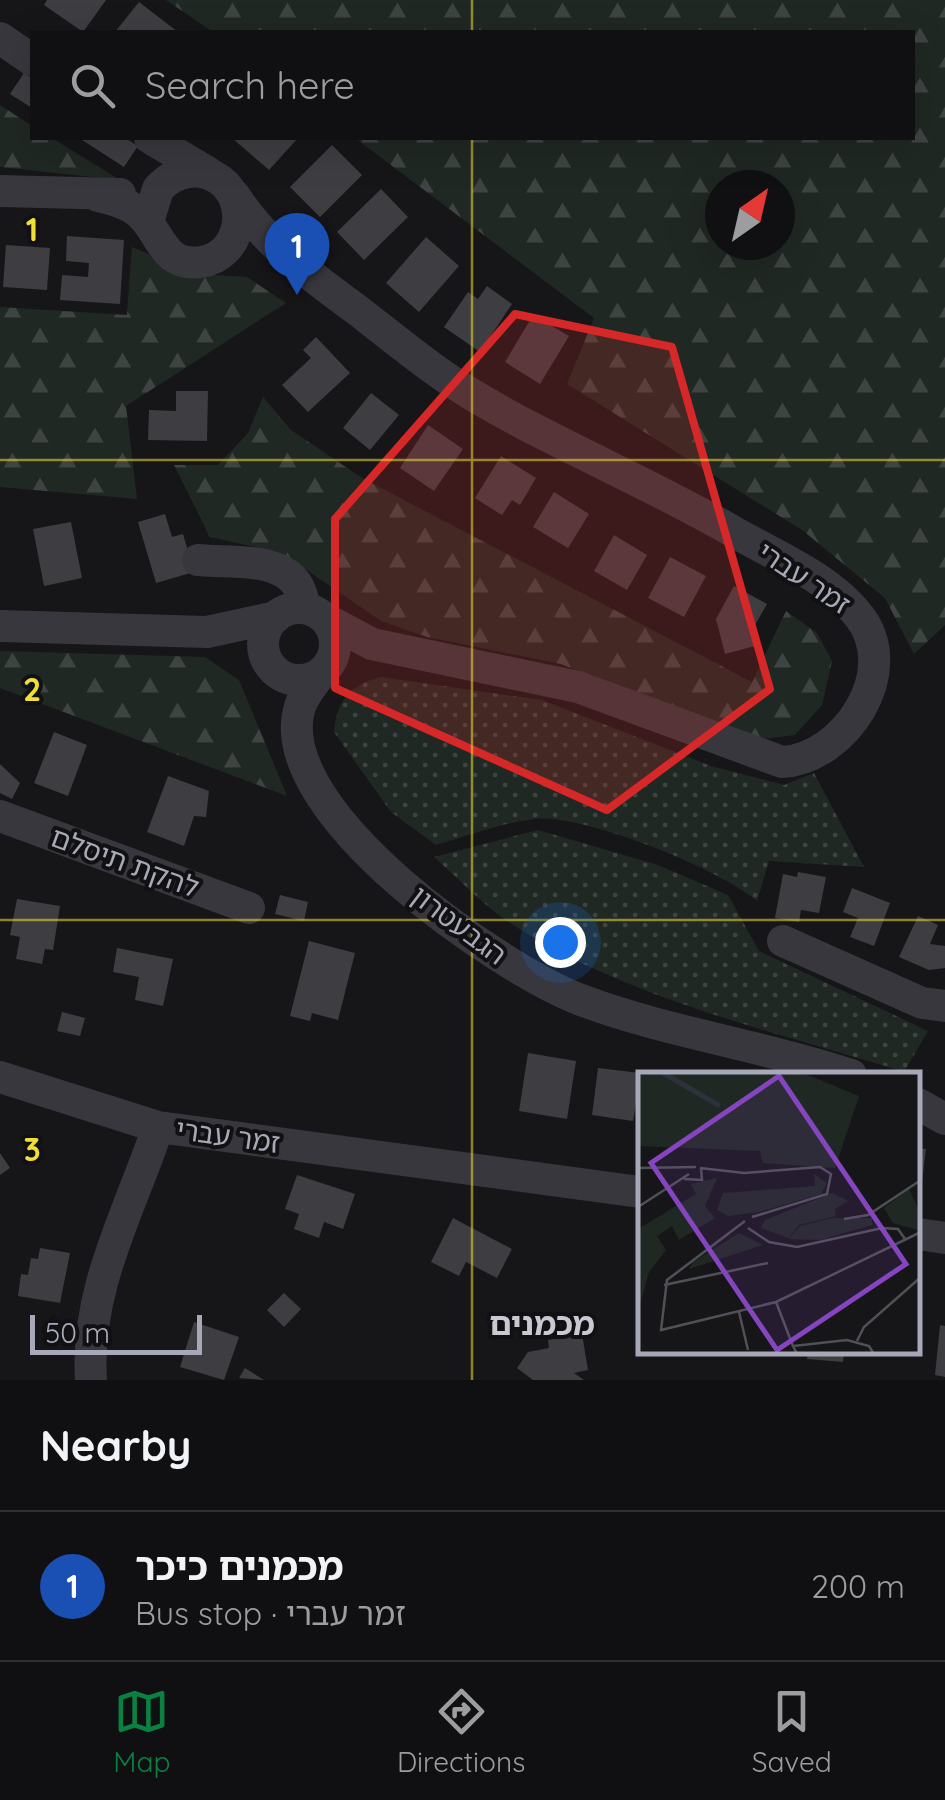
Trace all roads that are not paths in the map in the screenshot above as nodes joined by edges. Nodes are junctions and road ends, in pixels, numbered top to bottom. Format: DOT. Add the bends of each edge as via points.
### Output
graph roads {
  1 [pos="0,38"];
  2 [pos="30,59"];
  3 [pos="152,140"];
  4 [pos="153,140"];
  5 [pos="224,185"];
  6 [pos="159,187"];
  7 [pos="0,190"];
  8 [pos="98,196"];
  9 [pos="148,222"];
  10 [pos="226,249"];
  11 [pos="288,260"];
  12 [pos="198,560"];
  13 [pos="302,615"];
  14 [pos="0,626"];
  15 [pos="207,632"];
  16 [pos="395,650"];
  17 [pos="268,660"];
  18 [pos="326,667"];
  19 [pos="300,747"];
  20 [pos="0,816"];
  21 [pos="249,908"];
  22 [pos="783,941"];
  23 [pos="945,1006"];
  24 [pos="841,1072"];
  25 [pos="0,1077"];
  26 [pos="920,1105"];
  27 [pos="945,1119"];
  28 [pos="158,1127"];
  29 [pos="638,1192"];
  30 [pos="920,1234"];
  31 [pos="945,1238"];
  32 [pos="91,1380"];
  1 -- 2 [label="street"];
  3 -- 6 [label="street" via="163,162"];
  4 -- 5 [label="street"];
  5 -- 6 [label="street" via="185,172"];
  5 -- 10 [label="street" via="239,223"];
  5 -- 11 [label="street, זמר עברי"];
  6 -- 8 [label="street"];
  6 -- 9 [label="street"];
  7 -- 8 [label="street"];
  8 -- 9 [label="street" via="132,208"];
  9 -- 10 [label="street" via="172,257 200,262"];
  10 -- 11 [label="street, זמר עברי"];
  11 -- 16 [label="street, זמר עברי" via="476,396 704,515 842,598 870,638 872,674 857,713 833,742 802,761 782,762 578,686"];
  12 -- 13 [label="street" via="291,574 302,588"];
  13 -- 15 [label="street"];
  13 -- 16 [label="street, זמר עברי"];
  13 -- 17 [label="street" via="265,632"];
  13 -- 18 [label="street" via="336,641"];
  14 -- 15 [label="street"];
  15 -- 17 [label="street"];
  16 -- 18 [label="street, זמר עברי"];
  17 -- 18 [label="street" via="290,678 312,678"];
  17 -- 19 [label="street, הגבעטרון"];
  18 -- 19 [label="street" via="299,710"];
  19 -- 24 [label="street, הגבעטרון" via="312,780 348,832 494,954 577,998 634,1018"];
  20 -- 21 [label="street, להקת תיסלם"];
  22 -- 23 [label="street" via="922,1003"];
  25 -- 28 [label="street, זמר עברי"];
  26 -- 27 [label="street"];
  28 -- 29 [label="street, זמר עברי"];
  28 -- 32 [label="street" via="96,1296"];
  30 -- 31 [label="street"];
}
